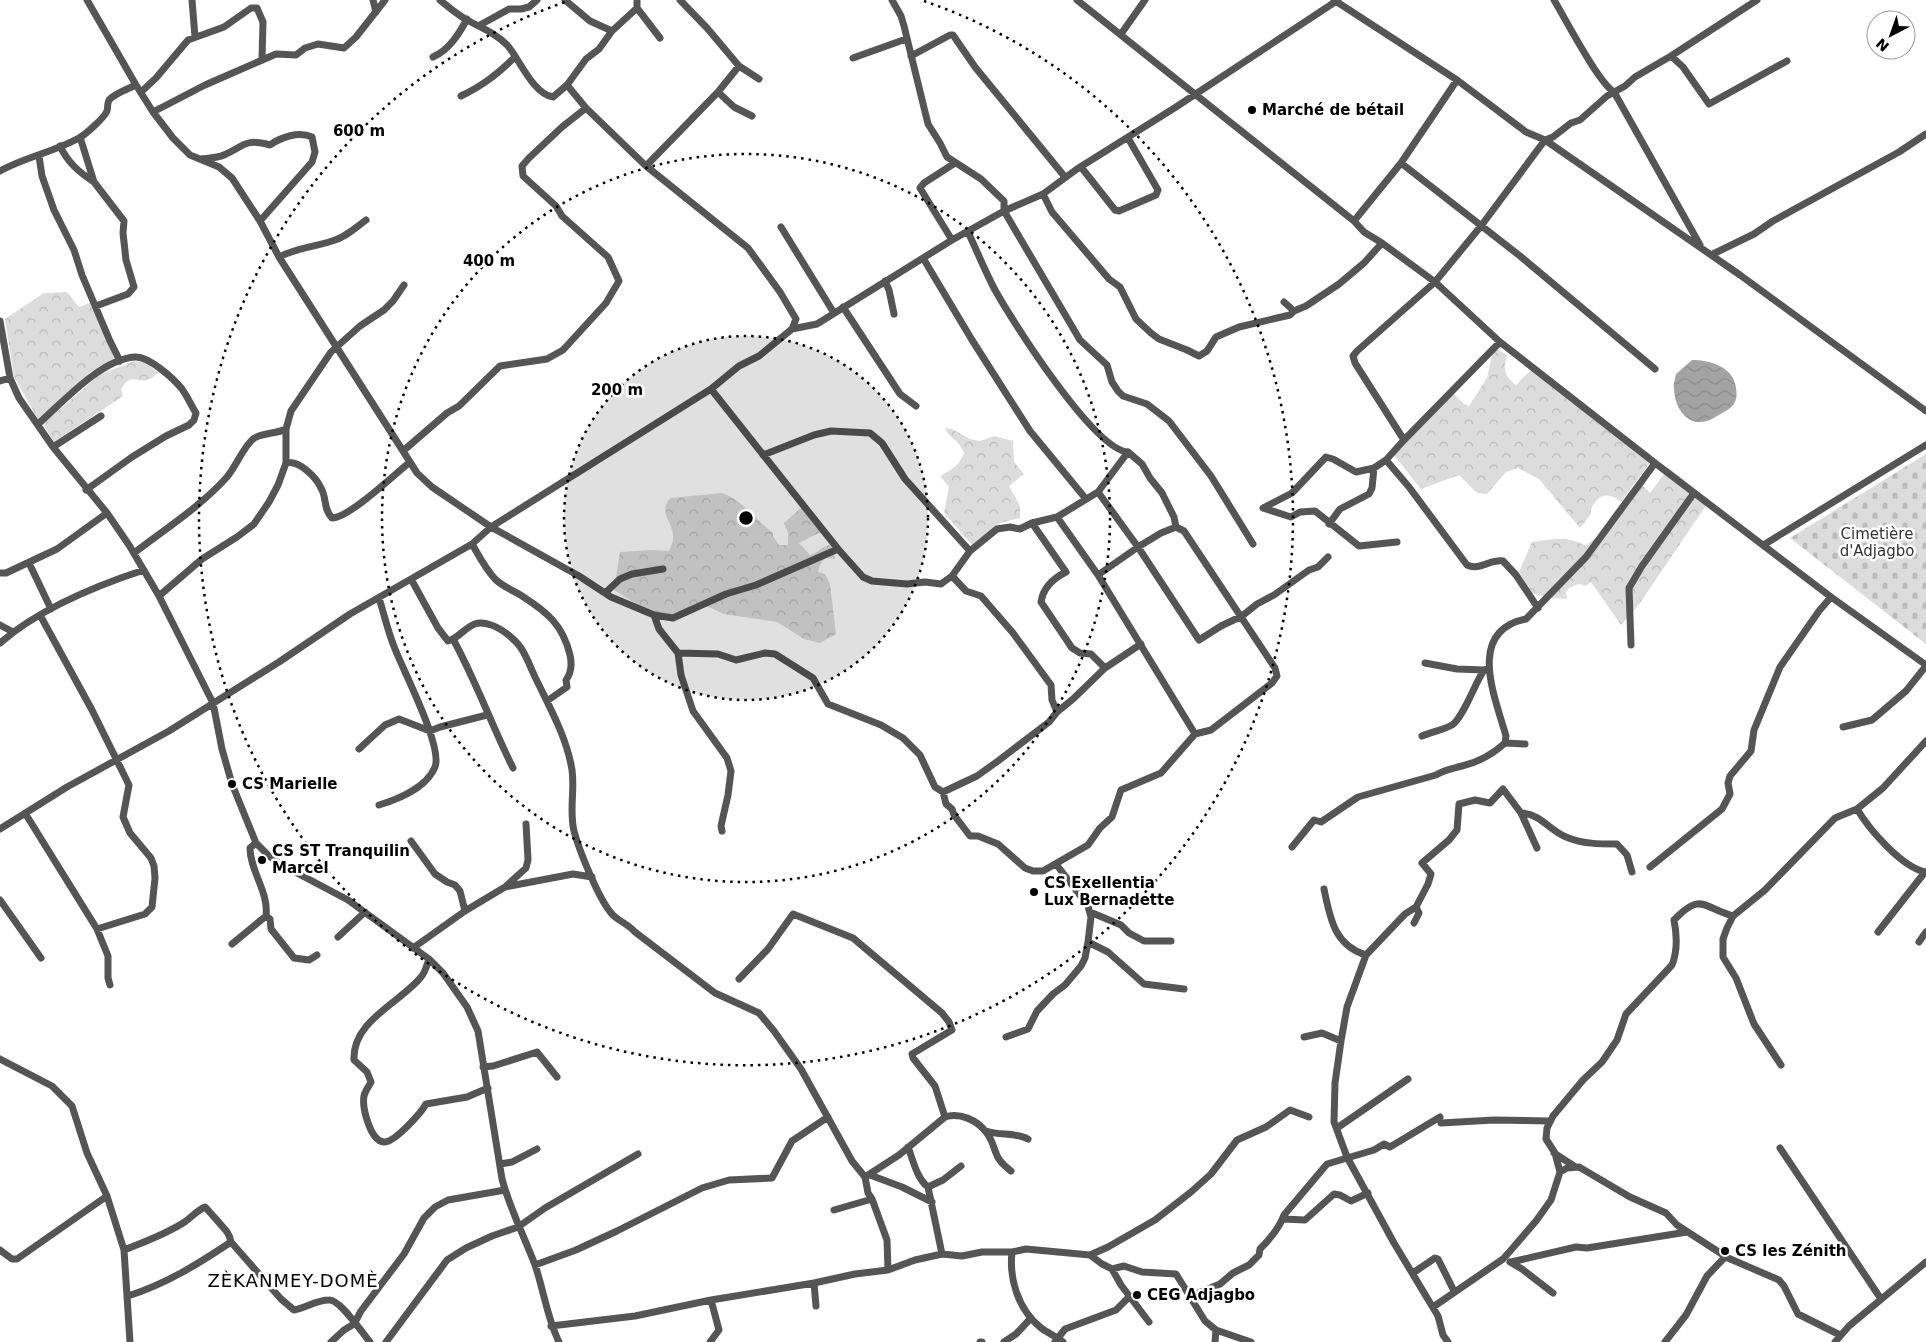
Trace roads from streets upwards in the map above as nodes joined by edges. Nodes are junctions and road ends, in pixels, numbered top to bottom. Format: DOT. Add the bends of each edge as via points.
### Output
graph roads {
  1 [pos="88,0"];
  2 [pos="192,0"];
  3 [pos="252,0"];
  4 [pos="374,0"];
  5 [pos="385,0"];
  6 [pos="440,0"];
  7 [pos="537,0"];
  8 [pos="565,0"];
  9 [pos="680,0"];
  10 [pos="892,0"];
  11 [pos="1077,0"];
  12 [pos="1145,0"];
  13 [pos="1336,0"];
  14 [pos="1554,0"];
  15 [pos="1757,0"];
  16 [pos="637,4"];
  17 [pos="257,8"];
  18 [pos="376,12"];
  19 [pos="467,20"];
  20 [pos="480,25"];
  21 [pos="612,31"];
  22 [pos="1121,34"];
  23 [pos="195,37"];
  24 [pos="660,38"];
  25 [pos="906,40"];
  26 [pos="911,56"];
  27 [pos="1671,56"];
  28 [pos="433,57"];
  29 [pos="515,57"];
  30 [pos="853,58"];
  31 [pos="262,59"];
  32 [pos="1787,61"];
  33 [pos="739,66"];
  34 [pos="760,79"];
  35 [pos="1457,80"];
  36 [pos="136,85"];
  37 [pos="568,85"];
  38 [pos="141,92"];
  39 [pos="718,92"];
  40 [pos="1614,92"];
  41 [pos="1195,93"];
  42 [pos="462,96"];
  43 [pos="586,108"];
  44 [pos="153,112"];
  45 [pos="752,116"];
  46 [pos="1926,134"];
  47 [pos="80,137"];
  48 [pos="1128,138"];
  49 [pos="1545,140"];
  50 [pos="60,146"];
  51 [pos="39,156"];
  52 [pos="200,159"];
  53 [pos="955,163"];
  54 [pos="1401,163"];
  55 [pos="646,166"];
  56 [pos="1081,167"];
  57 [pos="0,171"];
  58 [pos="1065,177"];
  59 [pos="94,182"];
  60 [pos="1043,194"];
  61 [pos="1004,211"];
  62 [pos="366,220"];
  63 [pos="260,221"];
  64 [pos="1354,221"];
  65 [pos="1481,226"];
  66 [pos="781,227"];
  67 [pos="968,232"];
  68 [pos="952,240"];
  69 [pos="1382,243"];
  70 [pos="1703,249"];
  71 [pos="1711,255"];
  72 [pos="279,257"];
  73 [pos="923,258"];
  74 [pos="885,281"];
  75 [pos="1435,282"];
  76 [pos="404,285"];
  77 [pos="1284,302"];
  78 [pos="96,306"];
  79 [pos="843,307"];
  80 [pos="1294,311"];
  81 [pos="834,314"];
  82 [pos="894,314"];
  83 [pos="0,321"];
  84 [pos="792,329"];
  85 [pos="1500,342"];
  86 [pos="337,346"];
  87 [pos="120,361"];
  88 [pos="1655,369"];
  89 [pos="10,378"];
  90 [pos="0,381"];
  91 [pos="711,389"];
  92 [pos="916,406"];
  93 [pos="1926,411"];
  94 [pos="101,416"];
  95 [pos="38,424"];
  96 [pos="286,429"];
  97 [pos="1404,440"];
  98 [pos="1926,445"];
  99 [pos="53,447"];
  100 [pos="404,451"];
  101 [pos="1128,452"];
  102 [pos="763,455"];
  103 [pos="1386,460"];
  104 [pos="410,462"];
  105 [pos="286,463"];
  106 [pos="1655,463"];
  107 [pos="1374,468"];
  108 [pos="86,490"];
  109 [pos="1098,492"];
  110 [pos="1694,493"];
  111 [pos="1086,499"];
  112 [pos="107,514"];
  113 [pos="1057,517"];
  114 [pos="1032,523"];
  115 [pos="1329,524"];
  116 [pos="491,527"];
  117 [pos="1176,527"];
  118 [pos="1396,542"];
  119 [pos="472,544"];
  120 [pos="1254,544"];
  121 [pos="1765,544"];
  122 [pos="1138,547"];
  123 [pos="838,549"];
  124 [pos="970,551"];
  125 [pos="134,553"];
  126 [pos="1328,557"];
  127 [pos="29,563"];
  128 [pos="663,569"];
  129 [pos="144,570"];
  130 [pos="0,573"];
  131 [pos="1098,575"];
  132 [pos="952,576"];
  133 [pos="411,579"];
  134 [pos="605,593"];
  135 [pos="159,596"];
  136 [pos="1831,597"];
  137 [pos="379,598"];
  138 [pos="1538,608"];
  139 [pos="51,609"];
  140 [pos="40,615"];
  141 [pos="654,615"];
  142 [pos="1242,616"];
  143 [pos="0,625"];
  144 [pos="13,632"];
  145 [pos="453,639"];
  146 [pos="0,643"];
  147 [pos="1141,644"];
  148 [pos="1631,646"];
  149 [pos="678,653"];
  150 [pos="1425,663"];
  151 [pos="1926,666"];
  152 [pos="1105,668"];
  153 [pos="1486,670"];
  154 [pos="548,701"];
  155 [pos="213,703"];
  156 [pos="1057,712"];
  157 [pos="488,715"];
  158 [pos="1843,727"];
  159 [pos="430,731"];
  160 [pos="1196,734"];
  161 [pos="1422,736"];
  162 [pos="1926,741"];
  163 [pos="1505,743"];
  164 [pos="1525,744"];
  165 [pos="359,749"];
  166 [pos="115,759"];
  167 [pos="512,768"];
  168 [pos="943,792"];
  169 [pos="379,805"];
  170 [pos="1857,809"];
  171 [pos="25,813"];
  172 [pos="1521,813"];
  173 [pos="526,824"];
  174 [pos="0,829"];
  175 [pos="722,831"];
  176 [pos="411,841"];
  177 [pos="256,843"];
  178 [pos="1292,847"];
  179 [pos="1537,848"];
  180 [pos="1056,864"];
  181 [pos="1650,867"];
  182 [pos="1632,872"];
  183 [pos="1925,872"];
  184 [pos="592,877"];
  185 [pos="504,887"];
  186 [pos="1324,889"];
  187 [pos="0,900"];
  188 [pos="1416,907"];
  189 [pos="465,911"];
  190 [pos="365,912"];
  191 [pos="1090,912"];
  192 [pos="266,916"];
  193 [pos="1733,916"];
  194 [pos="1414,923"];
  195 [pos="97,929"];
  196 [pos="1878,932"];
  197 [pos="1926,932"];
  198 [pos="338,937"];
  199 [pos="1171,941"];
  200 [pos="1088,942"];
  201 [pos="1919,942"];
  202 [pos="232,944"];
  203 [pos="413,948"];
  204 [pos="318,955"];
  205 [pos="1366,955"];
  206 [pos="41,958"];
  207 [pos="429,959"];
  208 [pos="739,979"];
  209 [pos="110,985"];
  210 [pos="1184,989"];
  211 [pos="1006,1037"];
  212 [pos="1304,1037"];
  213 [pos="1341,1041"];
  214 [pos="0,1060"];
  215 [pos="1781,1065"];
  216 [pos="483,1067"];
  217 [pos="557,1077"];
  218 [pos="1408,1078"];
  219 [pos="488,1088"];
  220 [pos="828,1117"];
  221 [pos="945,1117"];
  222 [pos="1309,1117"];
  223 [pos="1549,1121"];
  224 [pos="1337,1128"];
  225 [pos="986,1131"];
  226 [pos="1028,1139"];
  227 [pos="908,1147"];
  228 [pos="1780,1148"];
  229 [pos="537,1149"];
  230 [pos="1554,1153"];
  231 [pos="638,1154"];
  232 [pos="1347,1157"];
  233 [pos="500,1164"];
  234 [pos="961,1166"];
  235 [pos="1574,1166"];
  236 [pos="1011,1171"];
  237 [pos="1560,1172"];
  238 [pos="868,1176"];
  239 [pos="928,1187"];
  240 [pos="505,1190"];
  241 [pos="1368,1193"];
  242 [pos="107,1196"];
  243 [pos="872,1199"];
  244 [pos="932,1202"];
  245 [pos="834,1210"];
  246 [pos="1283,1219"];
  247 [pos="518,1227"];
  248 [pos="1687,1232"];
  249 [pos="231,1242"];
  250 [pos="0,1250"];
  251 [pos="124,1250"];
  252 [pos="1012,1252"];
  253 [pos="942,1254"];
  254 [pos="1090,1255"];
  255 [pos="1726,1256"];
  256 [pos="1502,1259"];
  257 [pos="1511,1262"];
  258 [pos="1926,1262"];
  259 [pos="535,1265"];
  260 [pos="1112,1269"];
  261 [pos="888,1270"];
  262 [pos="1413,1273"];
  263 [pos="814,1283"];
  264 [pos="1454,1291"];
  265 [pos="1553,1293"];
  266 [pos="128,1296"];
  267 [pos="1130,1296"];
  268 [pos="1191,1296"];
  269 [pos="1881,1299"];
  270 [pos="711,1300"];
  271 [pos="816,1306"];
  272 [pos="1433,1307"];
  273 [pos="1031,1318"];
  274 [pos="1149,1322"];
  275 [pos="354,1324"];
  276 [pos="551,1326"];
  277 [pos="1216,1330"];
  278 [pos="1443,1335"];
  279 [pos="1840,1335"];
  280 [pos="1058,1340"];
  281 [pos="130,1342"];
  282 [pos="331,1342"];
  283 [pos="370,1342"];
  284 [pos="386,1342"];
  285 [pos="559,1342"];
  286 [pos="710,1342"];
  287 [pos="1004,1342"];
  288 [pos="1215,1342"];
  289 [pos="1251,1342"];
  290 [pos="1438,1342"];
  291 [pos="1448,1342"];
  292 [pos="1665,1342"];
  293 [pos="1835,1342"];
  1 -- 36 [label="street"];
  2 -- 23 [label="street"];
  3 -- 17 [label="street"];
  4 -- 18 [label="street"];
  5 -- 18 [label="street"];
  6 -- 19 [label="street"];
  7 -- 20 [label="street" via="528,7 509,9"];
  8 -- 21 [label="street" via="590,21"];
  9 -- 33 [label="street"];
  10 -- 25 [label="street" via="901,16"];
  11 -- 22 [label="street"];
  12 -- 22 [label="street"];
  13 -- 35 [label="street"];
  13 -- 41 [label="street"];
  14 -- 40 [label="street" via="1599,75"];
  15 -- 27 [label="street"];
  16 -- 21 [label="street"];
  16 -- 24 [label="street"];
  17 -- 23 [label="street" via="251,8 224,27"];
  17 -- 31 [label="street" via="263,22"];
  18 -- 31 [label="street" via="344,48 318,44 296,55 276,54"];
  19 -- 20 [label="street"];
  19 -- 28 [label="street" via="458,35"];
  20 -- 29 [label="street" via="508,46"];
  21 -- 37 [label="street"];
  22 -- 41 [label="street"];
  23 -- 38 [label="street" via="184,43"];
  25 -- 26 [label="street"];
  25 -- 30 [label="street"];
  26 -- 53 [label="street" via="928,124 947,157"];
  26 -- 58 [label="street" via="953,35 975,67"];
  27 -- 32 [label="street" via="1684,67 1709,104"];
  27 -- 40 [label="street"];
  29 -- 37 [label="street" via="535,85 549,96"];
  29 -- 42 [label="street" via="488,82"];
  31 -- 44 [label="street"];
  33 -- 34 [label="street"];
  33 -- 39 [label="street"];
  35 -- 49 [label="street" via="1526,132"];
  35 -- 54 [label="street"];
  36 -- 38 [label="street"];
  36 -- 47 [label="street" via="110,99 103,118"];
  37 -- 43 [label="street"];
  38 -- 44 [label="street"];
  39 -- 45 [label="street" via="734,107"];
  39 -- 55 [label="street"];
  40 -- 49 [label="street" via="1580,120"];
  40 -- 70 [label="street"];
  41 -- 48 [label="street"];
  41 -- 64 [label="street"];
  43 -- 55 [label="street"];
  43 -- 100 [label="street" via="529,158 522,171 523,176 556,206 562,216 608,257 620,281 606,303 563,350 547,359 500,366 459,406"];
  44 -- 52 [label="street" via="173,138 190,155"];
  46 -- 71 [label="street" via="1754,234"];
  47 -- 50 [label="street"];
  47 -- 59 [label="street"];
  48 -- 56 [label="street"];
  48 -- 56 [label="street" via="1158,190 1156,195 1115,210"];
  49 -- 65 [label="street"];
  49 -- 70 [label="street"];
  50 -- 51 [label="street"];
  50 -- 59 [label="street" via="67,160"];
  51 -- 57 [label="street"];
  51 -- 78 [label="street" via="54,210"];
  52 -- 63 [label="street" via="219,167 232,178"];
  52 -- 63 [label="street" via="223,156 244,143 270,145 292,136 306,134 312,137 315,152 312,162"];
  53 -- 61 [label="street" via="1000,195"];
  53 -- 68 [label="street" via="920,188"];
  54 -- 64 [label="street"];
  54 -- 65 [label="street"];
  55 -- 84 [label="street" via="748,248 790,307 796,319"];
  56 -- 58 [label="street"];
  58 -- 60 [label="street"];
  59 -- 78 [label="street" via="124,221 126,260 134,287 128,294"];
  60 -- 61 [label="street"];
  60 -- 80 [label="street" via="1052,212 1109,279 1120,287 1136,320 1159,339 1199,356 1207,351 1216,337 1239,327 1290,315"];
  61 -- 67 [label="street"];
  61 -- 120 [label="street" via="1080,340 1103,360 1118,391 1123,396 1147,404 1169,421"];
  62 -- 72 [label="street" via="342,237"];
  63 -- 72 [label="street"];
  64 -- 69 [label="street"];
  65 -- 75 [label="street"];
  65 -- 88 [label="street"];
  66 -- 81 [label="street"];
  67 -- 68 [label="street"];
  67 -- 101 [label="street" via="996,290 1047,371 1094,428 1121,452"];
  68 -- 73 [label="street"];
  69 -- 75 [label="street"];
  69 -- 80 [label="street" via="1339,284"];
  70 -- 71 [label="street"];
  71 -- 93 [label="street"];
  72 -- 86 [label="street"];
  73 -- 74 [label="street"];
  73 -- 111 [label="street" via="1030,431"];
  74 -- 79 [label="street"];
  74 -- 82 [label="street"];
  75 -- 85 [label="street"];
  75 -- 97 [label="street" via="1353,356"];
  76 -- 86 [label="street" via="384,310"];
  77 -- 80 [label="street"];
  78 -- 87 [label="street"];
  79 -- 81 [label="street"];
  79 -- 92 [label="street" via="900,394"];
  81 -- 84 [label="street" via="817,324"];
  83 -- 89 [label="street"];
  84 -- 91 [label="street"];
  85 -- 97 [label="street"];
  85 -- 106 [label="street"];
  86 -- 96 [label="street" via="290,411"];
  86 -- 100 [label="street"];
  87 -- 95 [label="street" via="98,371"];
  87 -- 108 [label="street" via="136,357 157,366 181,388 196,413 189,425 132,457"];
  89 -- 90 [label="street"];
  89 -- 95 [label="street" via="19,398"];
  91 -- 102 [label="street"];
  91 -- 116 [label="street"];
  94 -- 99 [label="street"];
  95 -- 99 [label="street"];
  96 -- 105 [label="street"];
  96 -- 125 [label="street" via="254,438 227,477"];
  97 -- 103 [label="street"];
  98 -- 121 [label="street"];
  99 -- 108 [label="street"];
  100 -- 104 [label="street"];
  101 -- 109 [label="street"];
  101 -- 117 [label="street" via="1142,464 1162,493"];
  102 -- 123 [label="street"];
  102 -- 124 [label="street" via="830,431 870,434 882,443 905,479"];
  103 -- 107 [label="street"];
  103 -- 138 [label="street" via="1467,566 1474,568 1503,560"];
  104 -- 105 [label="street" via="358,506 338,518 328,514 321,487 311,475 291,462"];
  104 -- 116 [label="street" via="432,487"];
  105 -- 135 [label="street" via="269,502 254,524 202,559"];
  106 -- 110 [label="street"];
  106 -- 138 [label="street" via="1586,557"];
  107 -- 115 [label="street" via="1369,494 1340,510"];
  107 -- 115 [label="street" via="1356,472 1326,457 1292,493 1263,508 1291,517 1300,512 1315,511"];
  108 -- 112 [label="street"];
  109 -- 111 [label="street"];
  109 -- 122 [label="street"];
  110 -- 121 [label="street"];
  110 -- 148 [label="street" via="1629,588"];
  111 -- 113 [label="street"];
  112 -- 125 [label="street"];
  112 -- 127 [label="street" via="57,550"];
  113 -- 114 [label="street"];
  113 -- 131 [label="street"];
  114 -- 124 [label="street" via="1020,529 997,529"];
  114 -- 152 [label="street" via="1066,572 1054,578 1041,602 1072,648 1091,654"];
  115 -- 118 [label="street" via="1358,546"];
  116 -- 119 [label="street"];
  116 -- 134 [label="street"];
  117 -- 122 [label="street"];
  117 -- 142 [label="street" via="1184,531"];
  119 -- 133 [label="street"];
  119 -- 154 [label="street" via="496,579 541,609 559,627 572,663 567,687"];
  121 -- 136 [label="street"];
  122 -- 131 [label="street"];
  122 -- 142 [label="street" via="1199,640"];
  123 -- 132 [label="street" via="863,577 872,581 941,584"];
  123 -- 141 [label="street" via="673,618"];
  124 -- 132 [label="street"];
  125 -- 129 [label="street"];
  126 -- 142 [label="street" via="1318,567"];
  127 -- 130 [label="street"];
  127 -- 139 [label="street"];
  128 -- 134 [label="street" via="632,574 620,579"];
  129 -- 135 [label="street"];
  129 -- 139 [label="street"];
  131 -- 147 [label="street"];
  132 -- 156 [label="street" via="966,591 980,596 1019,640 1051,685"];
  133 -- 137 [label="street"];
  133 -- 145 [label="street" via="438,628 448,641"];
  134 -- 141 [label="street"];
  135 -- 155 [label="street"];
  136 -- 151 [label="street"];
  136 -- 181 [label="street" via="1780,667 1754,730 1751,752 1730,776 1730,794 1722,809"];
  137 -- 155 [label="street"];
  137 -- 159 [label="street" via="394,647"];
  138 -- 153 [label="street" via="1495,638"];
  139 -- 140 [label="street"];
  140 -- 144 [label="street"];
  140 -- 166 [label="street" via="101,726"];
  141 -- 149 [label="street" via="659,629"];
  142 -- 160 [label="street" via="1277,676 1211,730"];
  143 -- 144 [label="street"];
  144 -- 146 [label="street"];
  145 -- 154 [label="street" via="466,627 476,624 491,625 503,632 522,648"];
  145 -- 157 [label="street"];
  147 -- 152 [label="street"];
  147 -- 160 [label="street"];
  149 -- 168 [label="street" via="718,654 736,660 765,653 775,654 813,678 828,704 881,725 903,738 920,755 935,787"];
  149 -- 175 [label="street" via="681,675 693,711 727,758 731,771 720,826"];
  150 -- 153 [label="street"];
  151 -- 158 [label="street" via="1906,691 1872,720"];
  152 -- 156 [label="street"];
  153 -- 161 [label="street" via="1477,680 1458,719 1452,725"];
  153 -- 163 [label="street" via="1506,736"];
  154 -- 184 [label="street" via="572,771 574,831"];
  155 -- 166 [label="street"];
  155 -- 177 [label="street" via="232,784"];
  156 -- 168 [label="street" via="1049,722 977,776"];
  157 -- 159 [label="street"];
  157 -- 167 [label="street"];
  159 -- 165 [label="street" via="399,719 385,725"];
  159 -- 169 [label="street" via="436,766 428,778 414,790"];
  160 -- 180 [label="street" via="1161,773 1122,790 1112,817 1088,845"];
  162 -- 170 [label="street" via="1883,788"];
  163 -- 164 [label="street"];
  163 -- 178 [label="street" via="1493,754 1464,766 1447,768 1436,775 1358,797 1322,822 1314,820"];
  166 -- 171 [label="street"];
  166 -- 195 [label="street" via="129,785 123,817 126,826 154,866 153,901 145,914"];
  168 -- 180 [label="street" via="946,804 970,836 998,844 1033,871 1043,871"];
  170 -- 183 [label="street" via="1891,849 1908,864"];
  170 -- 193 [label="street" via="1836,818 1765,890"];
  171 -- 174 [label="street"];
  171 -- 195 [label="street"];
  172 -- 179 [label="street"];
  172 -- 182 [label="street" via="1532,814 1564,836 1580,842 1617,844 1627,855"];
  172 -- 188 [label="street" via="1503,789 1490,803 1475,800 1459,804 1457,830 1422,863 1431,874"];
  173 -- 185 [label="street" via="526,868"];
  176 -- 189 [label="street" via="436,874 460,891"];
  177 -- 190 [label="street" via="280,864"];
  177 -- 192 [label="street" via="250,848 250,858 267,908"];
  180 -- 191 [label="street" via="1082,896"];
  183 -- 196 [label="street"];
  184 -- 185 [label="street" via="573,874"];
  184 -- 220 [label="street" via="613,915 715,993 759,1013 801,1069"];
  185 -- 189 [label="street"];
  186 -- 205 [label="street" via="1338,936 1354,951"];
  187 -- 206 [label="street"];
  188 -- 194 [label="street" via="1419,913"];
  188 -- 205 [label="street" via="1405,914"];
  189 -- 203 [label="street"];
  190 -- 198 [label="street"];
  190 -- 203 [label="street"];
  191 -- 199 [label="street" via="1120,925 1144,941"];
  191 -- 200 [label="street"];
  192 -- 202 [label="street"];
  192 -- 204 [label="street" via="294,958 309,960"];
  193 -- 215 [label="street" via="1723,939 1723,957 1736,978 1754,1024"];
  193 -- 223 [label="street" via="1700,902 1690,905 1674,920 1677,935 1672,965 1626,1014 1621,1031 1602,1062"];
  195 -- 209 [label="street" via="108,956"];
  197 -- 201 [label="street"];
  200 -- 210 [label="street" via="1108,952 1144,984"];
  200 -- 211 [label="street" via="1081,966 1037,1011 1028,1029"];
  203 -- 207 [label="street"];
  205 -- 213 [label="street" via="1347,1007"];
  207 -- 216 [label="street" via="443,972 467,1007 478,1031"];
  207 -- 219 [label="street" via="423,976 374,1019 356,1042 354,1060 367,1072 371,1082 364,1096 369,1127 377,1139 388,1142 426,1104 467,1097"];
  208 -- 221 [label="street" via="768,949 792,914 853,938 949,1022 952,1030 912,1054 935,1086"];
  212 -- 213 [label="street" via="1322,1033"];
  213 -- 224 [label="street" via="1335,1083 1334,1122"];
  214 -- 242 [label="street" via="52,1086 72,1106 87,1153"];
  216 -- 217 [label="street" via="537,1052"];
  216 -- 219 [label="street"];
  218 -- 224 [label="street"];
  219 -- 233 [label="street"];
  220 -- 238 [label="street" via="852,1161"];
  220 -- 259 [label="street" via="792,1141 772,1178 729,1180 702,1188 618,1231"];
  221 -- 225 [label="street" via="960,1115"];
  221 -- 227 [label="street"];
  222 -- 254 [label="street" via="1290,1110 1266,1127 1237,1140 1211,1174 1191,1192 1155,1220"];
  223 -- 230 [label="street" via="1546,1139"];
  223 -- 232 [label="street" via="1440,1120 1390,1146 1384,1144"];
  224 -- 232 [label="street"];
  225 -- 226 [label="street" via="1021,1135"];
  225 -- 236 [label="street" via="998,1159"];
  227 -- 238 [label="street"];
  227 -- 239 [label="street"];
  228 -- 269 [label="street"];
  229 -- 233 [label="street" via="512,1162"];
  230 -- 235 [label="street"];
  230 -- 237 [label="street"];
  231 -- 247 [label="street"];
  232 -- 241 [label="street"];
  232 -- 246 [label="street" via="1327,1164"];
  233 -- 240 [label="street"];
  234 -- 239 [label="street"];
  235 -- 237 [label="street"];
  235 -- 248 [label="street" via="1666,1213"];
  237 -- 256 [label="street" via="1551,1200"];
  238 -- 243 [label="street" via="868,1193"];
  238 -- 244 [label="street" via="902,1187"];
  239 -- 244 [label="street"];
  240 -- 247 [label="street"];
  240 -- 275 [label="street" via="448,1200 435,1207 424,1218 404,1254 360,1311"];
  241 -- 246 [label="street" via="1351,1201 1334,1194 1305,1220"];
  241 -- 262 [label="street"];
  242 -- 250 [label="street" via="18,1259 12,1259"];
  242 -- 251 [label="street"];
  243 -- 245 [label="street"];
  243 -- 261 [label="street" via="887,1240"];
  244 -- 253 [label="street"];
  246 -- 268 [label="street" via="1249,1265 1220,1284"];
  247 -- 259 [label="street"];
  247 -- 284 [label="street" via="466,1248 447,1260"];
  248 -- 255 [label="street"];
  248 -- 257 [label="street" via="1576,1247"];
  249 -- 251 [label="street" via="224,1226 205,1207 155,1238"];
  249 -- 266 [label="street" via="152,1289"];
  249 -- 275 [label="street" via="281,1300 294,1310 331,1299 340,1304"];
  251 -- 266 [label="street"];
  252 -- 253 [label="street" via="962,1256"];
  252 -- 254 [label="street" via="1026,1249"];
  252 -- 273 [label="street" via="1015,1288"];
  253 -- 261 [label="street"];
  254 -- 260 [label="street"];
  255 -- 279 [label="street" via="1779,1280 1798,1314"];
  255 -- 292 [label="street" via="1707,1276 1686,1315"];
  256 -- 257 [label="street"];
  256 -- 264 [label="street"];
  257 -- 265 [label="street"];
  258 -- 269 [label="street"];
  259 -- 276 [label="street"];
  260 -- 267 [label="street"];
  260 -- 268 [label="street" via="1124,1266 1142,1272 1176,1274"];
  261 -- 263 [label="street"];
  262 -- 264 [label="street" via="1438,1259"];
  262 -- 272 [label="street"];
  263 -- 270 [label="street"];
  263 -- 271 [label="street"];
  264 -- 272 [label="street"];
  266 -- 281 [label="street"];
  267 -- 274 [label="street"];
  267 -- 280 [label="street" via="1116,1310 1065,1328"];
  268 -- 277 [label="street" via="1205,1321"];
  269 -- 279 [label="street"];
  270 -- 276 [label="street" via="635,1316"];
  270 -- 286 [label="street" via="719,1330"];
  272 -- 278 [label="street"];
  273 -- 280 [label="street"];
  273 -- 287 [label="street"];
  275 -- 282 [label="street"];
  275 -- 283 [label="street"];
  276 -- 285 [label="street"];
  277 -- 288 [label="street"];
  277 -- 289 [label="street"];
  278 -- 290 [label="street"];
  278 -- 291 [label="street"];
  279 -- 293 [label="street"];
}
